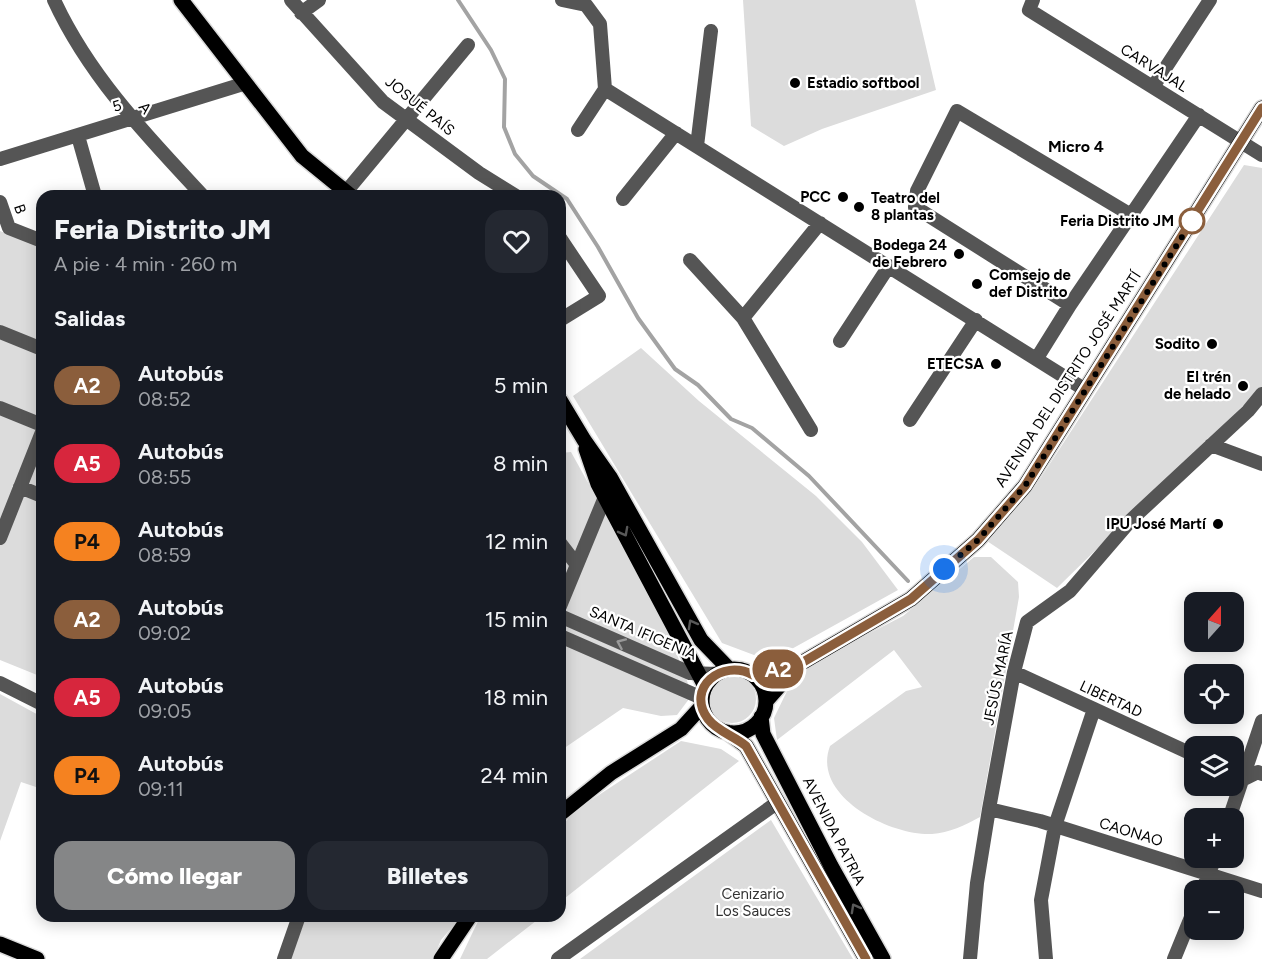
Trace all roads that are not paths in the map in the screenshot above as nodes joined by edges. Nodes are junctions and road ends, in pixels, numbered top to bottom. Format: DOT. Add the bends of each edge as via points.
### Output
graph roads {
  1 [pos="54,0"];
  2 [pos="182,0"];
  3 [pos="291,0"];
  4 [pos="319,0"];
  5 [pos="562,0"];
  6 [pos="1210,0"];
  7 [pos="1031,5"];
  8 [pos="301,13"];
  9 [pos="711,31"];
  10 [pos="468,45"];
  11 [pos="243,84"];
  12 [pos="1154,87"];
  13 [pos="605,89"];
  14 [pos="1262,108"];
  15 [pos="1199,115"];
  16 [pos="132,119"];
  17 [pos="404,119"];
  18 [pos="578,130"];
  19 [pos="676,133"];
  20 [pos="78,136"];
  21 [pos="1240,143"];
  22 [pos="697,146"];
  23 [pos="1262,155"];
  24 [pos="0,159"];
  25 [pos="94,190"];
  26 [pos="197,190"];
  27 [pos="342,190"];
  28 [pos="352,190"];
  29 [pos="507,190"];
  30 [pos="623,199"];
  31 [pos="0,202"];
  32 [pos="1131,215"];
  33 [pos="820,223"];
  34 [pos="36,239"];
  35 [pos="566,247"];
  36 [pos="690,260"];
  37 [pos="889,266"];
  38 [pos="1070,305"];
  39 [pos="566,316"];
  40 [pos="742,318"];
  41 [pos="976,320"];
  42 [pos="0,332"];
  43 [pos="840,341"];
  44 [pos="36,347"];
  45 [pos="1037,358"];
  46 [pos="1084,389"];
  47 [pos="1262,394"];
  48 [pos="0,408"];
  49 [pos="566,410"];
  50 [pos="1255,411"];
  51 [pos="910,420"];
  52 [pos="36,423"];
  53 [pos="812,430"];
  54 [pos="1211,445"];
  55 [pos="36,447"];
  56 [pos="1262,464"];
  57 [pos="604,486"];
  58 [pos="20,487"];
  59 [pos="36,494"];
  60 [pos="0,538"];
  61 [pos="566,551"];
  62 [pos="577,565"];
  63 [pos="566,592"];
  64 [pos="566,610"];
  65 [pos="566,638"];
  66 [pos="798,665"];
  67 [pos="1014,672"];
  68 [pos="753,675"];
  69 [pos="0,684"];
  70 [pos="709,685"];
  71 [pos="36,701"];
  72 [pos="766,701"];
  73 [pos="1094,709"];
  74 [pos="761,717"];
  75 [pos="1262,721"];
  76 [pos="681,729"];
  77 [pos="721,729"];
  78 [pos="1184,751"];
  79 [pos="1244,764"];
  80 [pos="1262,774"];
  81 [pos="1244,775"];
  82 [pos="778,802"];
  83 [pos="566,809"];
  84 [pos="989,809"];
  85 [pos="1055,826"];
  86 [pos="1211,868"];
  87 [pos="1209,873"];
  88 [pos="1206,880"];
  89 [pos="1262,891"];
  90 [pos="297,922"];
  91 [pos="466,922"];
  92 [pos="1184,934"];
  93 [pos="0,944"];
  94 [pos="37,959"];
  95 [pos="284,959"];
  96 [pos="441,959"];
  97 [pos="558,959"];
  98 [pos="866,959"];
  99 [pos="883,959"];
  100 [pos="970,959"];
  101 [pos="1047,959"];
  102 [pos="1174,959"];
  1 -- 16 [label="street, A" via="70,34"];
  2 -- 11 [label="main road"];
  3 -- 8 [label="street, JOSUÉ PAÍS"];
  4 -- 8 [label="street"];
  5 -- 13 [label="street" via="586,5 600,24"];
  6 -- 12 [label="street"];
  7 -- 12 [label="street, CARVAJAL"];
  8 -- 17 [label="street, JOSUÉ PAÍS" via="383,102"];
  9 -- 22 [label="street"];
  10 -- 17 [label="street"];
  11 -- 16 [label="street, 5"];
  11 -- 27 [label="main road" via="302,156"];
  12 -- 15 [label="street, CARVAJAL"];
  13 -- 18 [label="street"];
  13 -- 19 [label="street"];
  14 -- 21 [label="main road, AVENIDA DEL DISTRITO JOSÉ MARTÍ"];
  15 -- 21 [label="street, CARVAJAL"];
  15 -- 32 [label="street"];
  16 -- 20 [label="street, 5"];
  16 -- 26 [label="street, A"];
  17 -- 28 [label="street"];
  17 -- 29 [label="street, JOSUÉ PAÍS"];
  19 -- 22 [label="street"];
  19 -- 30 [label="street"];
  20 -- 24 [label="street, 5"];
  20 -- 25 [label="street"];
  21 -- 23 [label="street, CARVAJAL"];
  21 -- 46 [label="main road, AVENIDA DEL DISTRITO JOSÉ MARTÍ"];
  22 -- 33 [label="street"];
  31 -- 34 [label="street, B" via="9,228"];
  32 -- 38 [label="street"];
  32 -- 38 [label="street" via="957,111 917,191 915,207"];
  33 -- 37 [label="street"];
  33 -- 40 [label="street"];
  35 -- 39 [label="street" via="599,296"];
  36 -- 40 [label="street"];
  37 -- 41 [label="street"];
  37 -- 43 [label="street"];
  38 -- 45 [label="street"];
  40 -- 53 [label="street"];
  41 -- 45 [label="street"];
  41 -- 51 [label="street"];
  42 -- 44 [label="street"];
  45 -- 46 [label="street"];
  46 -- 66 [label="main road, AVENIDA DEL DISTRITO JOSÉ MARTÍ" via="1025,486 978,540 911,599"];
  47 -- 50 [label="street, JESÚS MARÍA"];
  48 -- 52 [label="street"];
  49 -- 57 [label="main road"];
  50 -- 54 [label="street, JESÚS MARÍA"];
  54 -- 56 [label="street"];
  54 -- 67 [label="street, JESÚS MARÍA" via="1132,519 1070,591 1027,622"];
  55 -- 58 [label="street"];
  57 -- 62 [label="street, SANTA IFIGENIA"];
  57 -- 70 [label="main road, one-way"];
  70 -- 57 [label="main road, one-way" via="701,640"];
  58 -- 59 [label="street"];
  58 -- 60 [label="street"];
  61 -- 62 [label="street"];
  62 -- 63 [label="street, SANTA IFIGENIA"];
  70 -- 64 [label="street, SANTA IFIGENIA, one-way"];
  65 -- 70 [label="street"];
  66 -- 68 [label="main road, AVENIDA DEL DISTRITO JOSÉ MARTÍ"];
  66 -- 72 [label="main road, AVENIDA DEL DISTRITO JOSÉ MARTÍ"];
  67 -- 73 [label="street, LIBERTAD"];
  67 -- 84 [label="street, JESÚS MARÍA"];
  68 -- 70 [label="main road" via="745,670"];
  68 -- 72 [label="main road" via="763,686"];
  69 -- 71 [label="street"];
  70 -- 76 [label="main road"];
  70 -- 77 [label="main road" via="707,718"];
  72 -- 74 [label="main road"];
  73 -- 78 [label="street, LIBERTAD"];
  73 -- 85 [label="street"];
  74 -- 77 [label="main road" via="753,727 740,732"];
  99 -- 74 [label="main road, AVENIDA PATRIA, one-way" via="763,734"];
  75 -- 79 [label="street"];
  76 -- 77 [label="main road" via="700,725"];
  76 -- 83 [label="main road" via="611,773"];
  77 -- 82 [label="main road" via="746,746"];
  80 -- 81 [label="street"];
  82 -- 97 [label="street"];
  82 -- 98 [label="main road"];
  84 -- 85 [label="street, CAONAO"];
  84 -- 100 [label="street, JESÚS MARÍA"];
  85 -- 87 [label="street, CAONAO"];
  85 -- 101 [label="street" via="1041,900"];
  86 -- 87 [label="street"];
  87 -- 88 [label="street"];
  87 -- 89 [label="street, CAONAO"];
  90 -- 95 [label="street"];
  91 -- 96 [label="main road"];
  92 -- 102 [label="street"];
  93 -- 94 [label="main road"];
}
